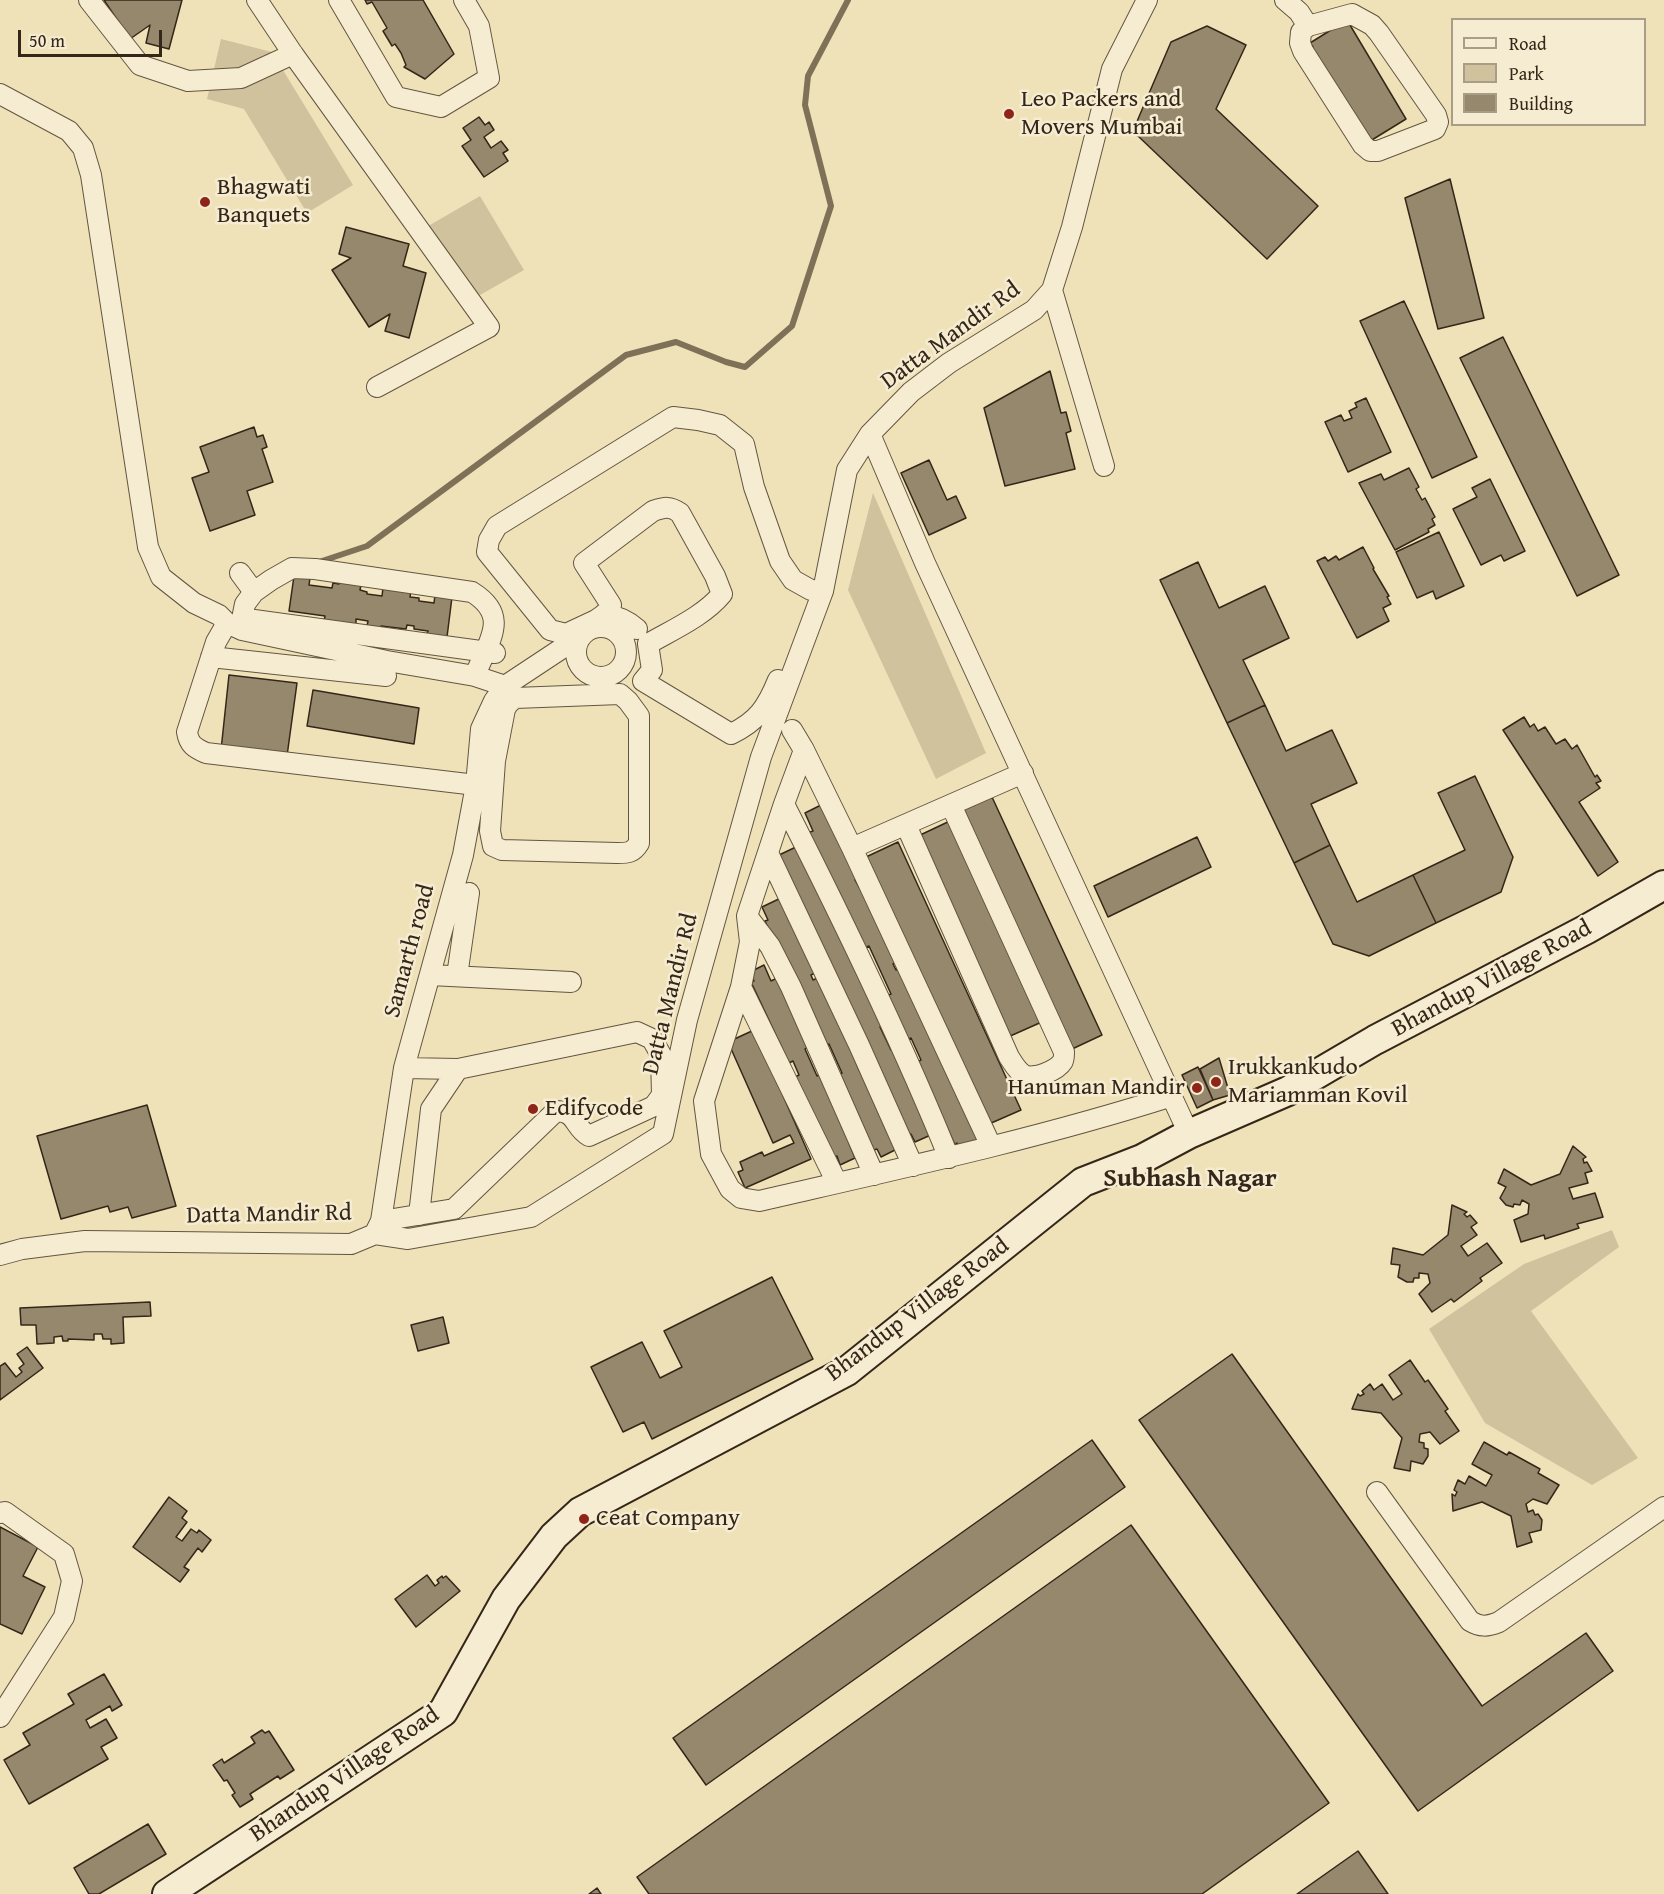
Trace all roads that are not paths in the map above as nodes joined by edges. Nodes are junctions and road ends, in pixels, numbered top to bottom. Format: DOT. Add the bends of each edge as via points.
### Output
graph roads {
  1 [pos="89,0"];
  2 [pos="257,0"];
  3 [pos="339,0"];
  4 [pos="464,0"];
  5 [pos="1147,0"];
  6 [pos="1285,0"];
  7 [pos="1308,26"];
  8 [pos="293,54"];
  9 [pos="0,94"];
  10 [pos="1052,290"];
  11 [pos="377,387"];
  12 [pos="870,434"];
  13 [pos="1104,466"];
  14 [pos="240,573"];
  15 [pos="254,592"];
  16 [pos="815,596"];
  17 [pos="604,614"];
  18 [pos="229,619"];
  19 [pos="638,629"];
  20 [pos="390,639"];
  21 [pos="571,639"];
  22 [pos="491,652"];
  23 [pos="211,657"];
  24 [pos="625,658"];
  25 [pos="651,666"];
  26 [pos="386,668"];
  27 [pos="475,676"];
  28 [pos="505,686"];
  29 [pos="792,730"];
  30 [pos="804,750"];
  31 [pos="487,762"];
  32 [pos="1023,773"];
  33 [pos="476,784"];
  34 [pos="784,804"];
  35 [pos="951,805"];
  36 [pos="906,825"];
  37 [pos="852,848"];
  38 [pos="768,853"];
  39 [pos="466,883"];
  40 [pos="1664,885"];
  41 [pos="747,916"];
  42 [pos="430,975"];
  43 [pos="457,976"];
  44 [pos="571,982"];
  45 [pos="741,987"];
  46 [pos="404,1068"];
  47 [pos="458,1069"];
  48 [pos="1173,1096"];
  49 [pos="1189,1134"];
  50 [pos="992,1146"];
  51 [pos="949,1158"];
  52 [pos="913,1166"];
  53 [pos="874,1175"];
  54 [pos="837,1183"];
  55 [pos="419,1215"];
  56 [pos="378,1227"];
  57 [pos="0,1255"];
  58 [pos="1377,1492"];
  59 [pos="1664,1507"];
  60 [pos="0,1513"];
  61 [pos="0,1717"];
  62 [pos="167,1894"];
  1 -- 8 [label="street" via="140,65 188,81 241,78"];
  2 -- 8 [label="street"];
  3 -- 4 [label="street" via="396,98 441,107 489,78 478,27"];
  5 -- 10 [label="street" via="1112,69"];
  6 -- 7 [label="street"];
  7 -- 7 [label="street" via="1352,14 1372,25 1436,115 1435,129 1370,151 1303,51 1301,32"];
  8 -- 11 [label="street" via="489,327"];
  9 -- 18 [label="street" via="69,131 83,148 91,175 148,547 161,577 194,603"];
  10 -- 12 [label="street, Datta Mandir Rd" via="1034,310 910,392"];
  10 -- 13 [label="street"];
  12 -- 16 [label="street, Datta Mandir Rd" via="847,470"];
  12 -- 32 [label="street"];
  14 -- 15 [label="street"];
  15 -- 18 [label="street"];
  15 -- 22 [label="street" via="292,568 472,592 491,609 495,627"];
  16 -- 21 [label="street" via="793,580 780,561 754,487 744,444 720,425 673,417 497,526 489,540 487,552 550,630"];
  16 -- 25 [label="street" via="770,700 749,725 732,734 643,681"];
  16 -- 56 [label="street, Datta Mandir Rd" via="761,757 687,1020 663,1134 531,1217 408,1239"];
  17 -- 19 [label="street" via="626,620"];
  17 -- 21 [label="street"];
  17 -- 25 [label="street" via="612,605 584,563 653,511 673,508 680,513 722,594 703,611 648,645"];
  18 -- 20 [label="street"];
  18 -- 23 [label="street"];
  18 -- 26 [label="street" via="242,630"];
  20 -- 22 [label="street"];
  20 -- 26 [label="street"];
  21 -- 24 [label="street" via="596,626 613,629 624,641"];
  21 -- 24 [label="street" via="576,658 592,676 616,672"];
  21 -- 28 [label="street"];
  22 -- 27 [label="street"];
  23 -- 26 [label="street"];
  23 -- 33 [label="street" via="187,732 194,748 206,753"];
  24 -- 25 [label="street"];
  26 -- 27 [label="street"];
  27 -- 28 [label="street"];
  28 -- 31 [label="street, Samarth road" via="481,729"];
  29 -- 30 [label="street"];
  30 -- 34 [label="street"];
  30 -- 37 [label="street"];
  31 -- 31 [label="street" via="505,709 515,698 620,694 639,716 639,843 629,853 502,850 493,846"];
  31 -- 33 [label="street, Samarth road"];
  32 -- 35 [label="street"];
  32 -- 48 [label="street"];
  33 -- 39 [label="street, Samarth road"];
  34 -- 38 [label="street"];
  34 -- 51 [label="street" via="835,905"];
  35 -- 36 [label="street"];
  35 -- 36 [label="street" via="1064,1052 1063,1061 1042,1074 1025,1076 1009,1057"];
  36 -- 37 [label="street"];
  37 -- 50 [label="street"];
  38 -- 41 [label="street"];
  38 -- 52 [label="street"];
  39 -- 42 [label="street, Samarth road"];
  39 -- 43 [label="street"];
  40 -- 49 [label="street, Bhandup Village Road" via="1288,1091"];
  41 -- 45 [label="street" via="750,942"];
  41 -- 53 [label="street" via="770,946 791,987"];
  42 -- 43 [label="street"];
  42 -- 46 [label="street, Samarth road"];
  43 -- 44 [label="street"];
  45 -- 54 [label="street"];
  45 -- 54 [label="street" via="704,1101 711,1154 730,1189 741,1198 759,1201"];
  46 -- 47 [label="street"];
  46 -- 56 [label="street, Samarth road"];
  47 -- 55 [label="street" via="431,1109"];
  47 -- 55 [label="street" via="637,1032 652,1039 661,1055 662,1095 654,1106 589,1136 565,1111 556,1111 461,1204 454,1209"];
  48 -- 49 [label="street"];
  48 -- 50 [label="street"];
  49 -- 62 [label="street, Bhandup Village Road" via="1142,1159 1083,1182 847,1371 580,1512 554,1536 506,1599 443,1712"];
  50 -- 51 [label="street"];
  51 -- 52 [label="street"];
  52 -- 53 [label="street"];
  53 -- 54 [label="street"];
  55 -- 56 [label="street"];
  56 -- 57 [label="street, Datta Mandir Rd" via="351,1244 85,1241"];
  58 -- 59 [label="street" via="1470,1621 1479,1626 1499,1622"];
  60 -- 61 [label="street" via="5,1512 64,1554 72,1581 64,1617"];
}
